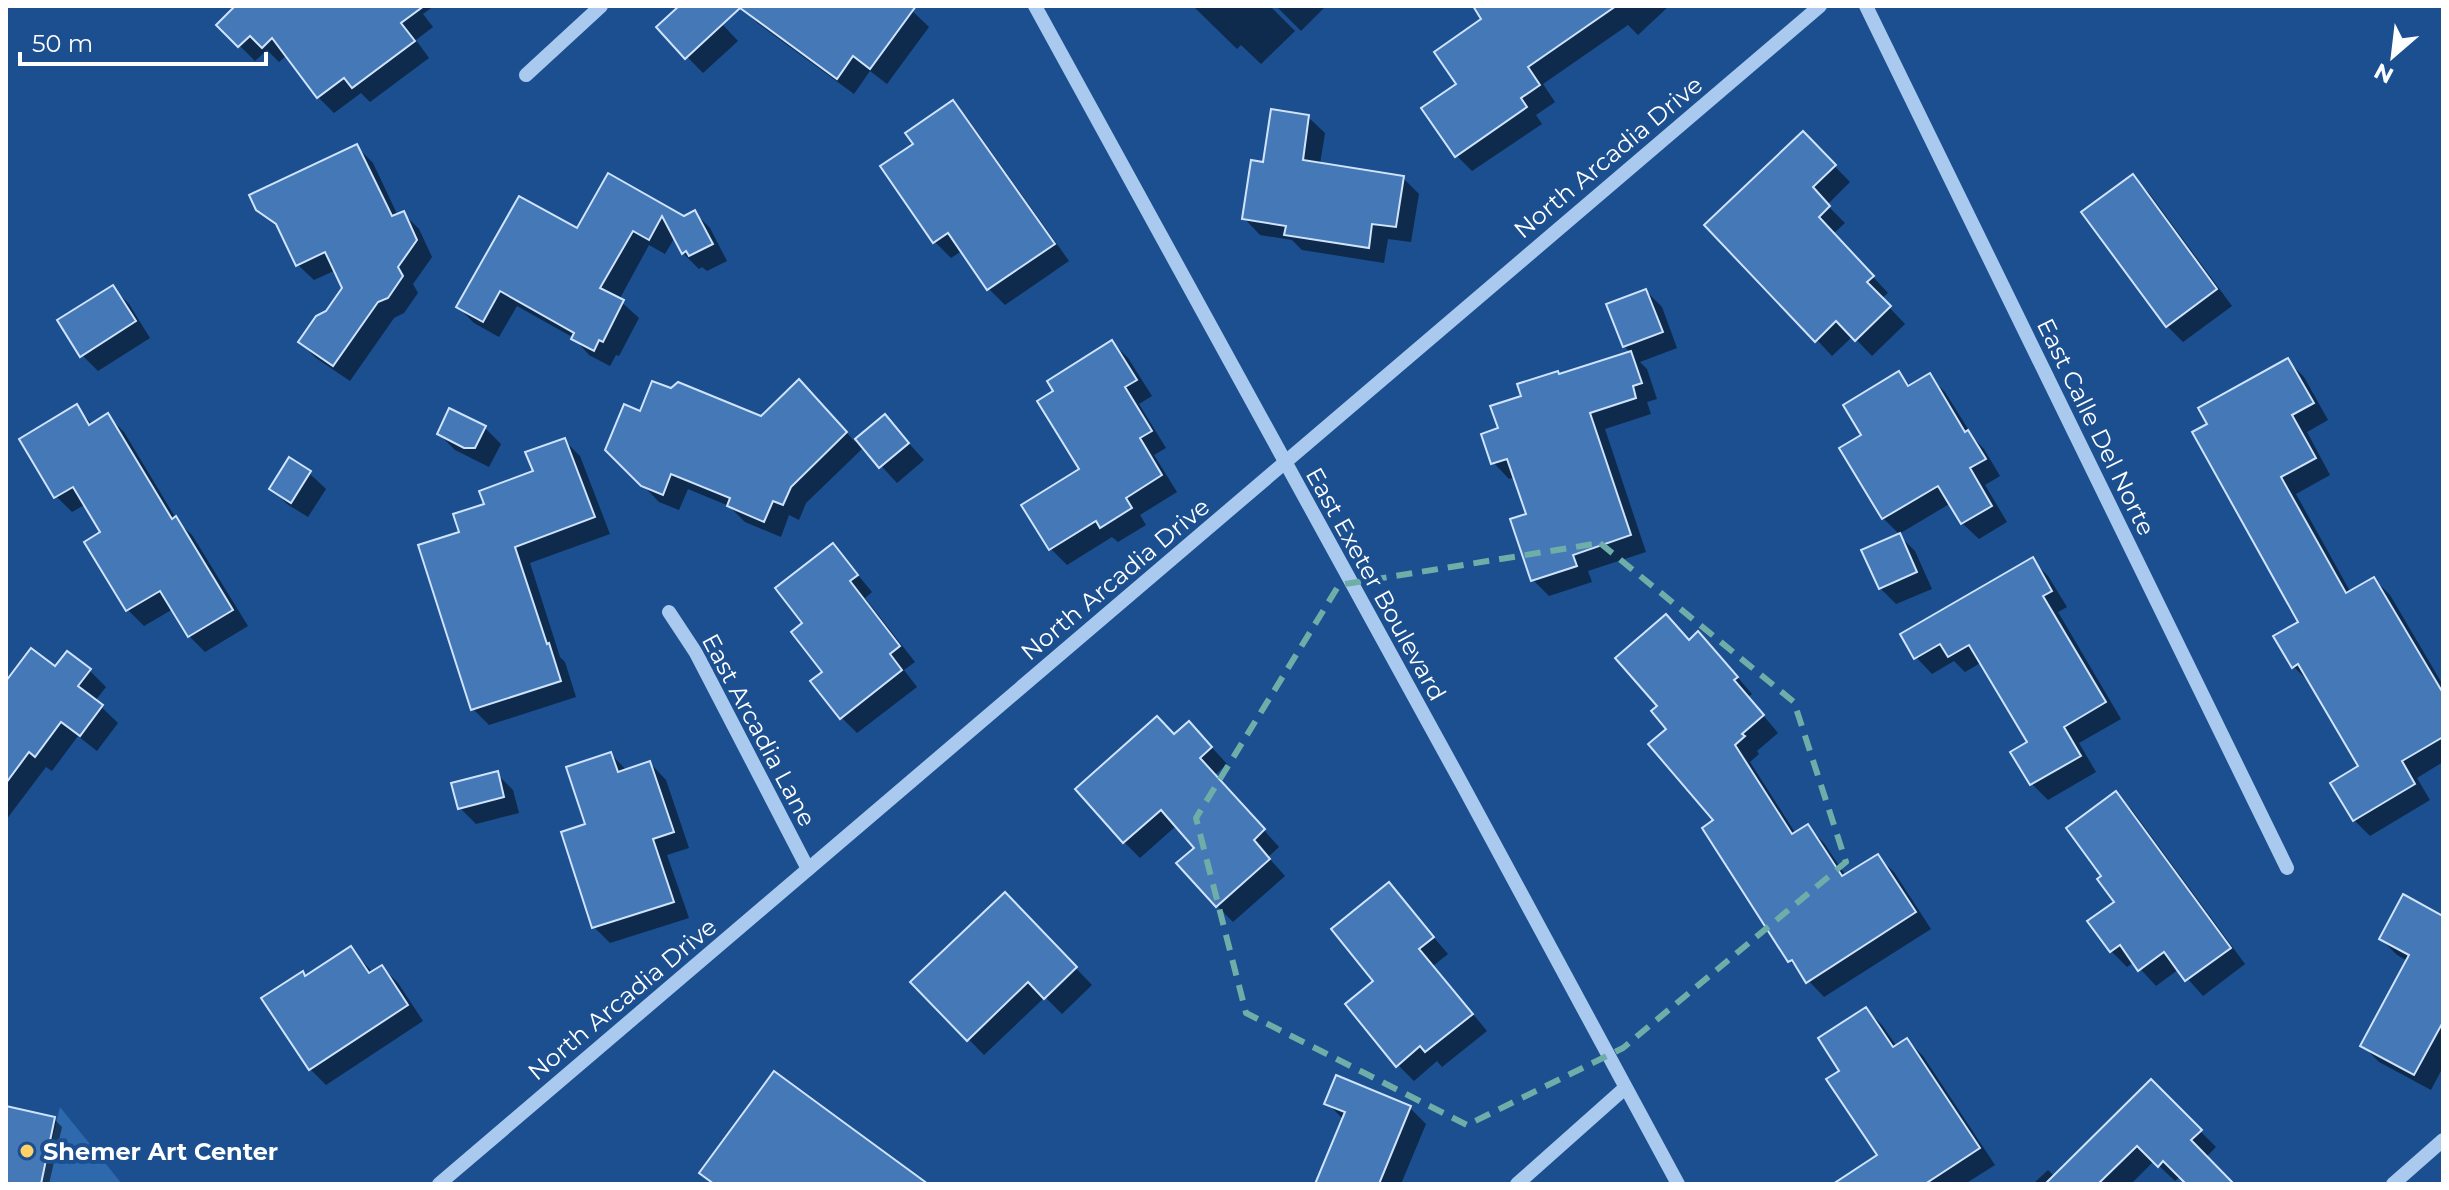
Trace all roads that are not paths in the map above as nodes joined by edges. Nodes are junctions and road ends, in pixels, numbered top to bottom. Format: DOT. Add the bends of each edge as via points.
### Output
graph roads {
  1 [pos="601,6"];
  2 [pos="1035,6"];
  3 [pos="1820,6"];
  4 [pos="1866,6"];
  5 [pos="526,75"];
  6 [pos="1284,463"];
  7 [pos="669,612"];
  8 [pos="2287,868"];
  9 [pos="808,869"];
  10 [pos="1625,1088"];
  11 [pos="2443,1140"];
  12 [pos="439,1184"];
  13 [pos="1517,1184"];
  14 [pos="1678,1184"];
  15 [pos="2393,1184"];
  1 -- 5 [label="street"];
  2 -- 6 [label="street, East Exeter Boulevard"];
  3 -- 6 [label="street, North Arcadia Drive"];
  4 -- 8 [label="street, East Calle Del Norte"];
  6 -- 9 [label="street, North Arcadia Drive"];
  6 -- 10 [label="street, East Exeter Boulevard"];
  7 -- 9 [label="street, East Arcadia Lane" via="696,653"];
  9 -- 12 [label="street, North Arcadia Drive"];
  10 -- 13 [label="street"];
  10 -- 14 [label="street, East Exeter Boulevard"];
  11 -- 15 [label="street"];
}
